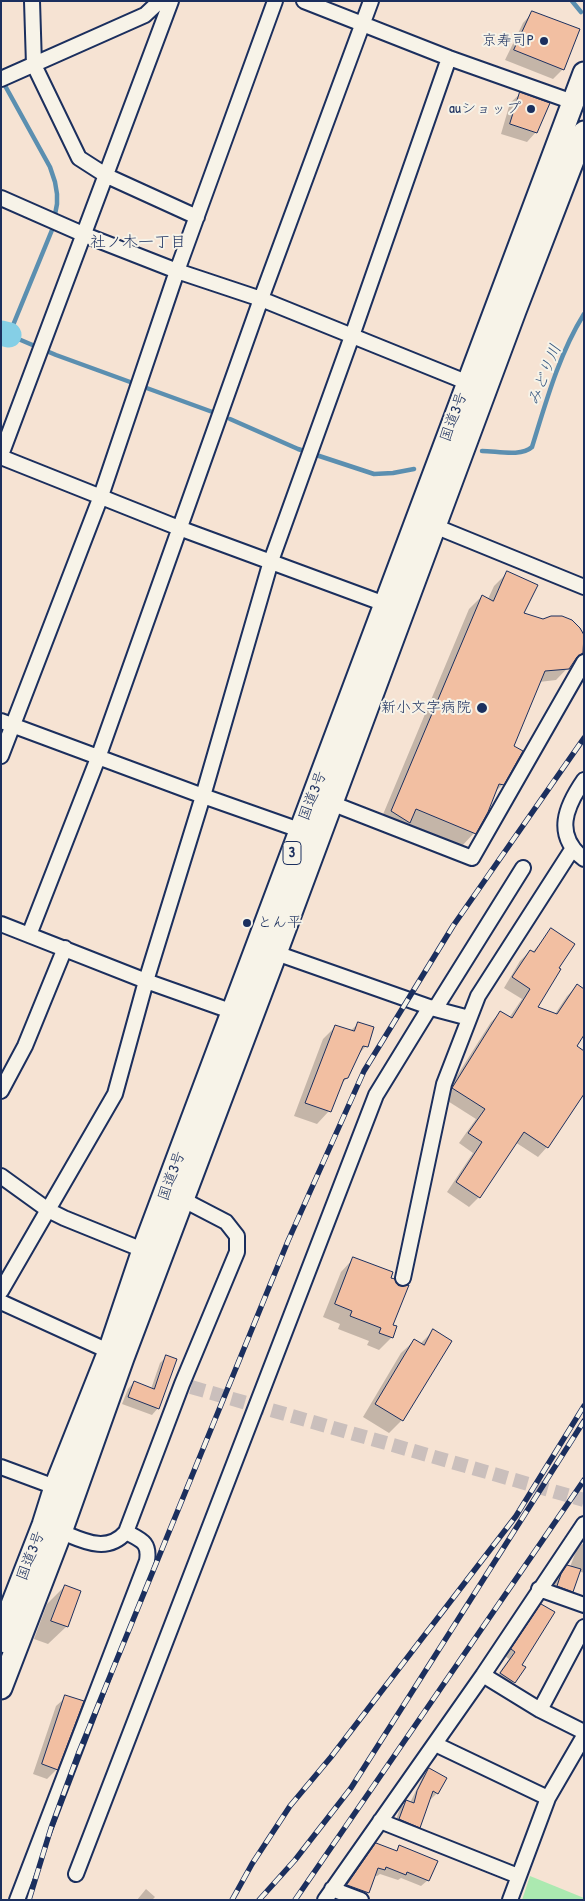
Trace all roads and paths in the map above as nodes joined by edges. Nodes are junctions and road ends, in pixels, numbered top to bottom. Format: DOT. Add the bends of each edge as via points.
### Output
graph roads {
  1 [pos="32,1"];
  2 [pos="160,1"];
  3 [pos="171,1"];
  4 [pos="275,1"];
  5 [pos="304,1"];
  6 [pos="371,1"];
  7 [pos="362,23"];
  8 [pos="449,58"];
  9 [pos="34,65"];
  10 [pos="584,73"];
  11 [pos="1,79"];
  12 [pos="573,102"];
  13 [pos="584,132"];
  14 [pos="106,176"];
  15 [pos="1,198"];
  16 [pos="197,217"];
  17 [pos="85,235"];
  18 [pos="177,271"];
  19 [pos="262,299"];
  20 [pos="352,336"];
  21 [pos="476,386"];
  22 [pos="1,456"];
  23 [pos="101,496"];
  24 [pos="426,522"];
  25 [pos="179,528"];
  26 [pos="271,561"];
  27 [pos="584,587"];
  28 [pos="394,608"];
  29 [pos="584,662"];
  30 [pos="7,723"];
  31 [pos="1,756"];
  32 [pos="98,758"];
  33 [pos="584,780"];
  34 [pos="203,796"];
  35 [pos="331,803"];
  36 [pos="310,834"];
  37 [pos="573,848"];
  38 [pos="584,859"];
  39 [pos="523,868"];
  40 [pos="1,924"];
  41 [pos="29,934"];
  42 [pos="65,948"];
  43 [pos="276,953"];
  44 [pos="146,981"];
  45 [pos="432,1008"];
  46 [pos="242,1015"];
  47 [pos="469,1018"];
  48 [pos="1,1091"];
  49 [pos="1,1176"];
  50 [pos="175,1196"];
  51 [pos="48,1210"];
  52 [pos="143,1250"];
  53 [pos="403,1278"];
  54 [pos="1,1291"];
  55 [pos="1,1302"];
  56 [pos="116,1354"];
  57 [pos="1,1467"];
  58 [pos="55,1487"];
  59 [pos="584,1524"];
  60 [pos="52,1528"];
  61 [pos="126,1532"];
  62 [pos="539,1589"];
  63 [pos="584,1605"];
  64 [pos="584,1627"];
  65 [pos="1,1632"];
  66 [pos="9,1647"];
  67 [pos="483,1675"];
  68 [pos="1,1688"];
  69 [pos="540,1710"];
  70 [pos="584,1734"];
  71 [pos="435,1744"];
  72 [pos="548,1798"];
  73 [pos="380,1821"];
  74 [pos="76,1874"];
  75 [pos="518,1876"];
  76 [pos="328,1894"];
  77 [pos="17,1900"];
  78 [pos="361,1900"];
  79 [pos="510,1900"];
  1 -- 9 [label="street"];
  2 -- 9 [label="street" via="145,15"];
  3 -- 14 [label="street"];
  4 -- 16 [label="street"];
  5 -- 7 [label="street"];
  6 -- 7 [label="street"];
  7 -- 8 [label="street"];
  7 -- 19 [label="street"];
  8 -- 12 [label="street"];
  8 -- 20 [label="street"];
  9 -- 11 [label="street"];
  9 -- 14 [label="street" via="79,158"];
  10 -- 12 [label="highway, 国道3号 / 3"];
  12 -- 21 [label="highway, 国道3号 / 3"];
  13 -- 21 [label="highway, 国道3号 / 3"];
  14 -- 16 [label="street"];
  14 -- 17 [label="street"];
  15 -- 17 [label="street"];
  16 -- 18 [label="street"];
  17 -- 18 [label="street"];
  17 -- 22 [label="street"];
  18 -- 19 [label="street"];
  18 -- 23 [label="street"];
  19 -- 20 [label="street"];
  19 -- 25 [label="street"];
  20 -- 21 [label="street"];
  20 -- 26 [label="street"];
  21 -- 24 [label="highway, 国道3号 / 3"];
  22 -- 23 [label="street"];
  23 -- 25 [label="street"];
  23 -- 30 [label="street"];
  24 -- 27 [label="street"];
  24 -- 28 [label="highway, 国道3号 / 3"];
  25 -- 26 [label="street"];
  25 -- 32 [label="street"];
  26 -- 28 [label="street"];
  26 -- 34 [label="street"];
  28 -- 35 [label="highway, 国道3号 / 3"];
  28 -- 36 [label="highway, 国道3号 / 3"];
  29 -- 35 [label="street" via="472,858"];
  30 -- 31 [label="street"];
  30 -- 32 [label="street"];
  32 -- 34 [label="street"];
  32 -- 41 [label="street"];
  33 -- 37 [label="street" via="572,797 565,819 566,836"];
  34 -- 36 [label="street"];
  34 -- 44 [label="street"];
  35 -- 36 [label="highway, 国道3号 / 3"];
  36 -- 43 [label="highway, 国道3号 / 3"];
  36 -- 46 [label="highway, 国道3号 / 3"];
  37 -- 38 [label="street"];
  37 -- 47 [label="street" via="478,996"];
  39 -- 45 [label="street"];
  40 -- 41 [label="street"];
  41 -- 42 [label="street"];
  42 -- 44 [label="street"];
  42 -- 48 [label="street" via="25,1046"];
  43 -- 45 [label="street"];
  43 -- 46 [label="highway, 国道3号 / 3"];
  44 -- 46 [label="street"];
  44 -- 51 [label="street" via="115,1094"];
  45 -- 47 [label="street"];
  45 -- 74 [label="street" via="376,1095"];
  46 -- 50 [label="highway, 国道3号 / 3"];
  47 -- 53 [label="street" via="444,1084"];
  49 -- 51 [label="street"];
  50 -- 52 [label="highway, 国道3号 / 3"];
  50 -- 56 [label="highway, 国道3号 / 3"];
  50 -- 61 [label="street" via="226,1222 237,1236 237,1252 187,1386"];
  51 -- 52 [label="street"];
  51 -- 54 [label="street"];
  52 -- 56 [label="highway, 国道3号 / 3"];
  55 -- 56 [label="street"];
  56 -- 58 [label="highway, 国道3号 / 3"];
  56 -- 60 [label="highway, 国道3号 / 3"];
  57 -- 58 [label="street"];
  58 -- 60 [label="highway, 国道3号 / 3"];
  59 -- 62 [label="street"];
  60 -- 61 [label="street" via="99,1545 115,1542"];
  60 -- 65 [label="highway, 国道3号 / 3"];
  60 -- 66 [label="highway, 国道3号 / 3"];
  61 -- 77 [label="street" via="144,1542 148,1551 147,1561"];
  62 -- 63 [label="street"];
  62 -- 67 [label="street"];
  64 -- 69 [label="street"];
  66 -- 68 [label="highway, 国道3号 / 3"];
  67 -- 69 [label="street"];
  67 -- 71 [label="street"];
  69 -- 70 [label="street"];
  70 -- 72 [label="street"];
  71 -- 72 [label="street"];
  71 -- 73 [label="street"];
  72 -- 75 [label="street"];
  73 -- 75 [label="street"];
  73 -- 76 [label="street"];
  75 -- 79 [label="street"];
  76 -- 78 [label="street"];
}
